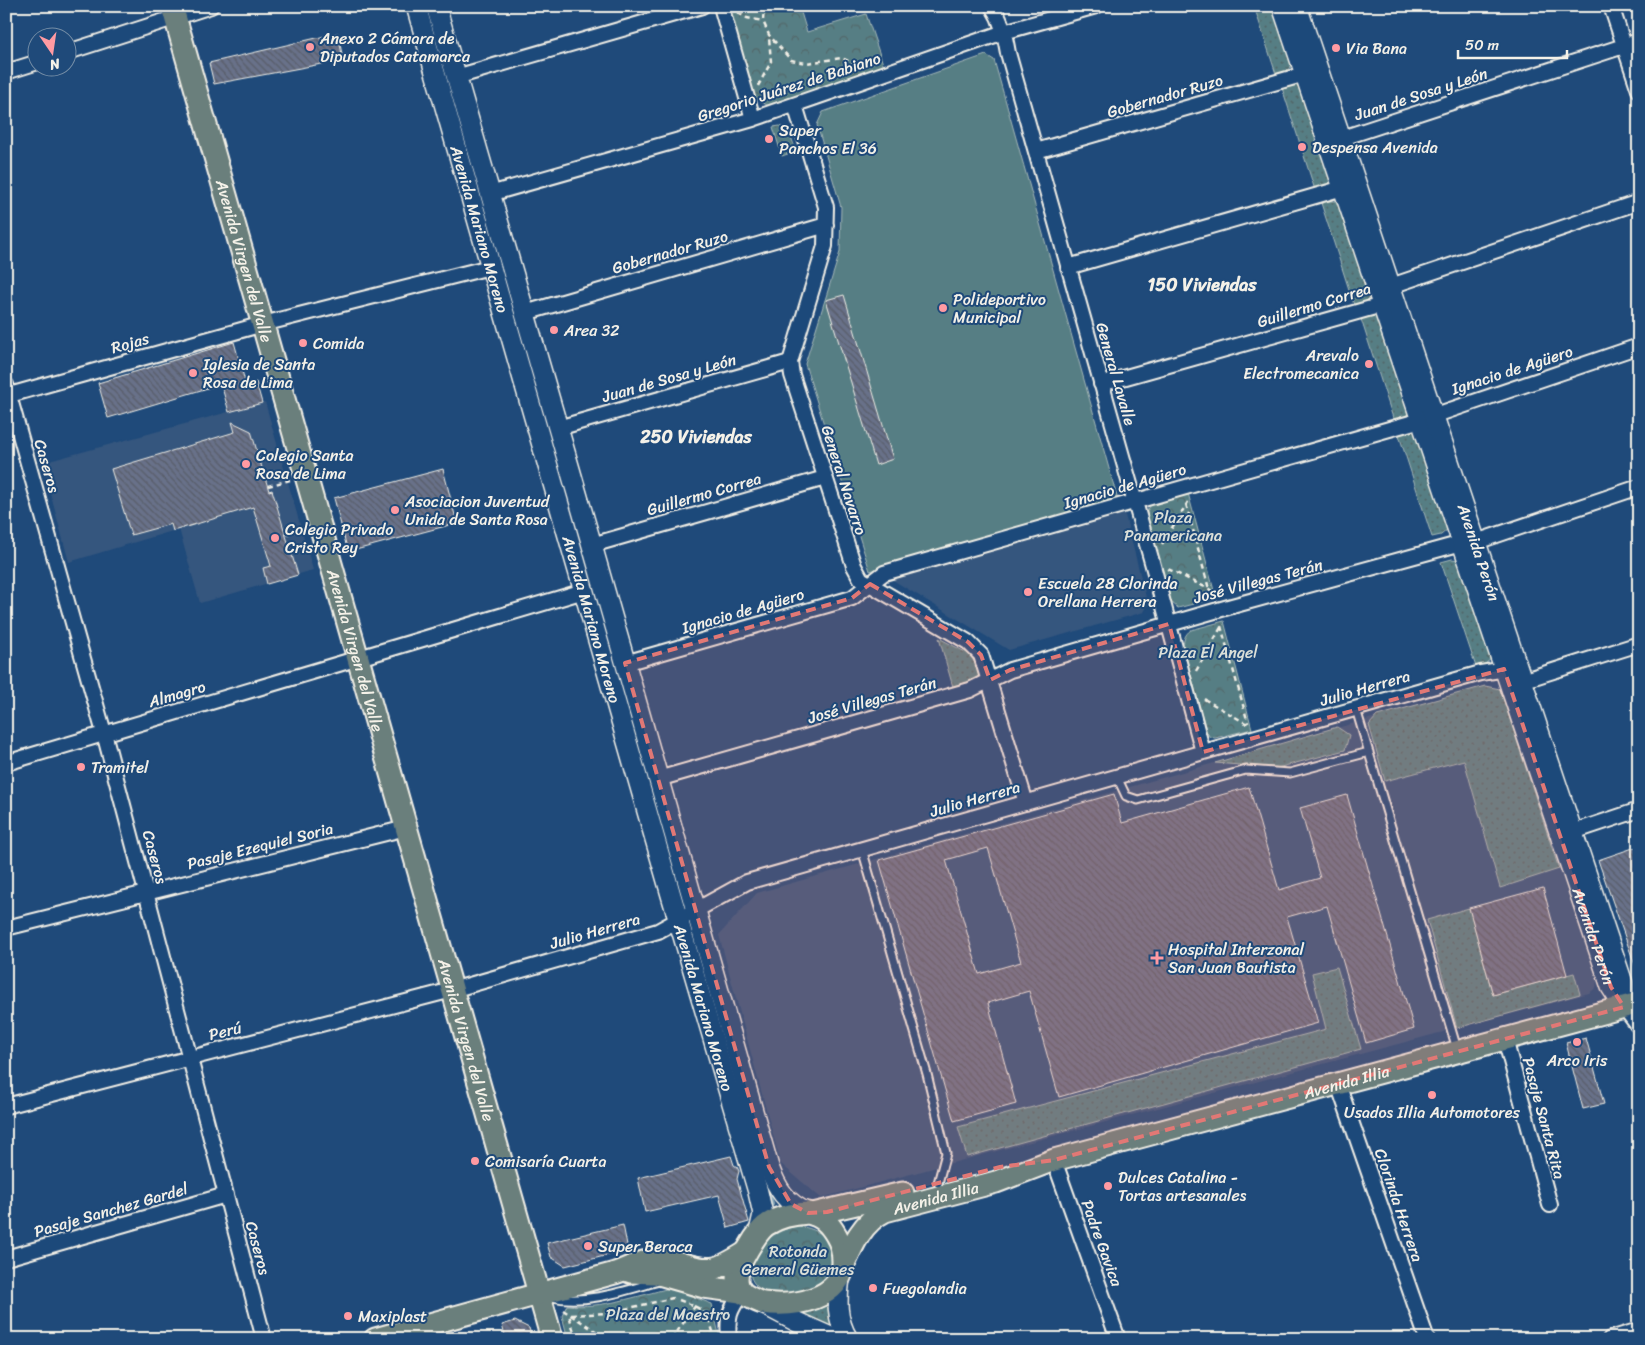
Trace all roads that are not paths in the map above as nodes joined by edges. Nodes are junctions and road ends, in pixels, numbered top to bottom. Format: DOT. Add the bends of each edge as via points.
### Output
graph roads {
  1 [pos="211,6"];
  2 [pos="416,6"];
  3 [pos="436,6"];
  4 [pos="702,6"];
  5 [pos="721,6"];
  6 [pos="992,6"];
  7 [pos="1096,6"];
  8 [pos="1282,6"];
  9 [pos="1297,6"];
  10 [pos="1611,6"];
  11 [pos="174,12"];
  12 [pos="1004,32"];
  13 [pos="1639,41"];
  14 [pos="1624,46"];
  15 [pos="78,48"];
  16 [pos="28,65"];
  17 [pos="6,72"];
  18 [pos="1305,74"];
  19 [pos="456,77"];
  20 [pos="1639,90"];
  21 [pos="795,105"];
  22 [pos="753,119"];
  23 [pos="1335,141"];
  24 [pos="1036,151"];
  25 [pos="1343,188"];
  26 [pos="490,194"];
  27 [pos="1639,202"];
  28 [pos="826,225"];
  29 [pos="490,267"];
  30 [pos="1068,267"];
  31 [pos="1391,286"];
  32 [pos="1382,304"];
  33 [pos="525,313"];
  34 [pos="263,324"];
  35 [pos="1639,346"];
  36 [pos="790,362"];
  37 [pos="1101,384"];
  38 [pos="7,392"];
  39 [pos="1427,417"];
  40 [pos="558,428"];
  41 [pos="825,478"];
  42 [pos="1639,487"];
  43 [pos="1135,503"];
  44 [pos="1469,542"];
  45 [pos="592,544"];
  46 [pos="870,584"];
  47 [pos="584,591"];
  48 [pos="1169,624"];
  49 [pos="1639,644"];
  50 [pos="358,659"];
  51 [pos="626,663"];
  52 [pos="1513,675"];
  53 [pos="990,680"];
  54 [pos="1356,709"];
  55 [pos="104,733"];
  56 [pos="1203,752"];
  57 [pos="1369,752"];
  58 [pos="6,763"];
  59 [pos="1117,777"];
  60 [pos="658,779"];
  61 [pos="1026,803"];
  62 [pos="1639,810"];
  63 [pos="406,828"];
  64 [pos="1566,834"];
  65 [pos="862,849"];
  66 [pos="146,892"];
  67 [pos="696,909"];
  68 [pos="679,920"];
  69 [pos="6,928"];
  70 [pos="452,990"];
  71 [pos="1631,1005"];
  72 [pos="1639,1027"];
  73 [pos="1505,1039"];
  74 [pos="1457,1052"];
  75 [pos="189,1058"];
  76 [pos="1338,1084"];
  77 [pos="6,1106"];
  78 [pos="1054,1160"];
  79 [pos="938,1183"];
  80 [pos="226,1195"];
  81 [pos="1550,1205"];
  82 [pos="810,1214"];
  83 [pos="759,1232"];
  84 [pos="745,1253"];
  85 [pos="6,1258"];
  86 [pos="842,1272"];
  87 [pos="615,1273"];
  88 [pos="673,1278"];
  89 [pos="748,1296"];
  90 [pos="542,1304"];
  91 [pos="797,1322"];
  92 [pos="1639,1330"];
  93 [pos="264,1339"];
  94 [pos="375,1339"];
  95 [pos="552,1339"];
  96 [pos="729,1339"];
  97 [pos="806,1339"];
  98 [pos="835,1339"];
  99 [pos="848,1339"];
  100 [pos="1118,1339"];
  101 [pos="1427,1339"];
  102 [pos="1610,1339"];
  1 -- 11 [label="street"];
  2 -- 29 [label="main road, Avenida Mariano Moreno"];
  3 -- 19 [label="main road, Avenida Mariano Moreno"];
  4 -- 19 [label="street"];
  5 -- 22 [label="street"];
  6 -- 12 [label="street, General Lavalle"];
  7 -- 12 [label="street, Gregorio Juárez de Babiano"];
  8 -- 18 [label="main road, Avenida Perón"];
  9 -- 23 [label="main road, Avenida Perón"];
  10 -- 14 [label="street"];
  11 -- 15 [label="street"];
  11 -- 34 [label="main road, Avenida Virgen del Valle"];
  12 -- 21 [label="street, Gregorio Juárez de Babiano"];
  12 -- 24 [label="street, General Lavalle"];
  13 -- 14 [label="street, Juan de Sosa y León"];
  14 -- 20 [label="street"];
  14 -- 23 [label="street, Juan de Sosa y León"];
  16 -- 17 [label="street"];
  18 -- 23 [label="main road, Avenida Perón"];
  18 -- 24 [label="street, Gobernador Ruzo"];
  19 -- 26 [label="main road, Avenida Mariano Moreno"];
  21 -- 22 [label="street, Gregorio Juárez de Babiano"];
  21 -- 28 [label="street, General Navarro" via="826,207"];
  22 -- 26 [label="street, Gregorio Juárez de Babiano"];
  23 -- 25 [label="main road, Avenida Perón"];
  23 -- 31 [label="main road, Avenida Perón"];
  24 -- 30 [label="street, General Lavalle"];
  25 -- 30 [label="street"];
  25 -- 32 [label="main road, Avenida Perón"];
  26 -- 33 [label="main road, Avenida Mariano Moreno"];
  27 -- 31 [label="street, Guillermo Correa"];
  28 -- 33 [label="street, Gobernador Ruzo"];
  28 -- 36 [label="street, General Navarro" via="825,246"];
  29 -- 34 [label="street"];
  29 -- 47 [label="main road, Avenida Mariano Moreno"];
  30 -- 37 [label="street, General Lavalle"];
  31 -- 32 [label="street, Guillermo Correa"];
  31 -- 39 [label="main road, Avenida Perón"];
  32 -- 37 [label="street, Guillermo Correa"];
  32 -- 39 [label="main road, Avenida Perón"];
  33 -- 40 [label="main road, Avenida Mariano Moreno"];
  34 -- 38 [label="street, Rojas"];
  34 -- 50 [label="main road, Avenida Virgen del Valle"];
  35 -- 39 [label="street, Ignacio de Agüero"];
  36 -- 40 [label="street, Juan de Sosa y León"];
  36 -- 41 [label="street, General Navarro"];
  37 -- 43 [label="street, General Lavalle"];
  38 -- 55 [label="street, Caseros"];
  39 -- 43 [label="street, Ignacio de Agüero"];
  39 -- 44 [label="main road, Avenida Perón"];
  40 -- 45 [label="main road, Avenida Mariano Moreno"];
  41 -- 45 [label="street, Guillermo Correa"];
  41 -- 46 [label="street, General Navarro" via="854,566 860,579"];
  42 -- 44 [label="street, José Villegas Terán"];
  43 -- 46 [label="street, Ignacio de Agüero" via="884,573"];
  43 -- 48 [label="street, General Lavalle"];
  44 -- 48 [label="street, José Villegas Terán"];
  44 -- 52 [label="main road, Avenida Perón"];
  45 -- 51 [label="main road, Avenida Mariano Moreno"];
  46 -- 51 [label="street, Ignacio de Agüero" via="852,598"];
  46 -- 53 [label="street, General Navarro" via="968,642 981,655"];
  47 -- 50 [label="street"];
  47 -- 68 [label="main road, Avenida Mariano Moreno"];
  48 -- 53 [label="street, José Villegas Terán" via="1010,670"];
  48 -- 56 [label="street, General Lavalle"];
  49 -- 52 [label="street, Julio Herrera"];
  50 -- 55 [label="street, Almagro"];
  50 -- 63 [label="main road, Avenida Virgen del Valle"];
  51 -- 60 [label="main road, Avenida Mariano Moreno"];
  52 -- 54 [label="street, Julio Herrera" via="1481,673"];
  52 -- 64 [label="main road, Avenida Perón"];
  53 -- 60 [label="street, José Villegas Terán" via="970,690"];
  53 -- 61 [label="street, General Navarro"];
  54 -- 56 [label="street, Julio Herrera"];
  54 -- 57 [label="lane"];
  55 -- 58 [label="street, Almagro"];
  55 -- 66 [label="street, Caseros"];
  56 -- 59 [label="street, Julio Herrera"];
  57 -- 59 [label="lane" via="1290,773 1246,770 1138,800 1126,796"];
  57 -- 74 [label="lane"];
  59 -- 61 [label="street, Julio Herrera"];
  60 -- 67 [label="main road, Avenida Mariano Moreno"];
  61 -- 65 [label="street, Julio Herrera"];
  62 -- 64 [label="street"];
  63 -- 66 [label="street, Pasaje Ezequiel Soria"];
  63 -- 70 [label="main road, Avenida Virgen del Valle"];
  64 -- 71 [label="main road, Avenida Perón"];
  65 -- 67 [label="street, Julio Herrera" via="747,882"];
  65 -- 79 [label="lane" via="927,1074 946,1153"];
  66 -- 69 [label="street, Pasaje Ezequiel Soria"];
  66 -- 75 [label="street, Caseros"];
  67 -- 68 [label="street, Julio Herrera"];
  67 -- 82 [label="main road, Avenida Mariano Moreno" via="773,1180 784,1198"];
  68 -- 70 [label="street, Julio Herrera" via="658,931"];
  68 -- 83 [label="main road, Avenida Mariano Moreno" via="758,1192 763,1214"];
  70 -- 75 [label="street, Perú"];
  70 -- 90 [label="main road, Avenida Virgen del Valle"];
  71 -- 72 [label="street"];
  71 -- 73 [label="main road, Avenida Illia"];
  73 -- 74 [label="main road, Avenida Illia"];
  73 -- 81 [label="street, Pasaje Santa Rita"];
  74 -- 76 [label="main road, Avenida Illia"];
  75 -- 77 [label="street, Perú"];
  75 -- 80 [label="street, Caseros"];
  76 -- 78 [label="main road, Avenida Illia"];
  76 -- 101 [label="street, Clorinda Herrera"];
  78 -- 79 [label="main road, Avenida Illia" via="1000,1167"];
  78 -- 86 [label="main road, Avenida Illia" via="996,1182 878,1215 856,1239"];
  78 -- 100 [label="street, Padre Gavica"];
  79 -- 82 [label="main road, Avenida Illia"];
  80 -- 85 [label="street, Pasaje Sanchez Gardel"];
  80 -- 93 [label="street, Caseros"];
  82 -- 83 [label="main road" via="792,1214 776,1219"];
  82 -- 86 [label="main road" via="825,1220 839,1239 843,1252"];
  83 -- 84 [label="main road"];
  84 -- 87 [label="main road" via="712,1270 662,1259"];
  84 -- 89 [label="main road" via="738,1267 738,1277"];
  86 -- 89 [label="main road" via="822,1294 808,1301 789,1305"];
  86 -- 99 [label="main road" via="838,1311"];
  87 -- 88 [label="main road" via="640,1271"];
  87 -- 90 [label="main road"];
  88 -- 89 [label="main road"];
  88 -- 90 [label="lane" via="598,1297 560,1299"];
  89 -- 91 [label="main road"];
  89 -- 96 [label="street" via="732,1307"];
  90 -- 94 [label="main road"];
  90 -- 95 [label="main road, Avenida Virgen del Valle"];
  91 -- 97 [label="main road"];
  91 -- 98 [label="main road"];
  92 -- 102 [label="street"];
}
